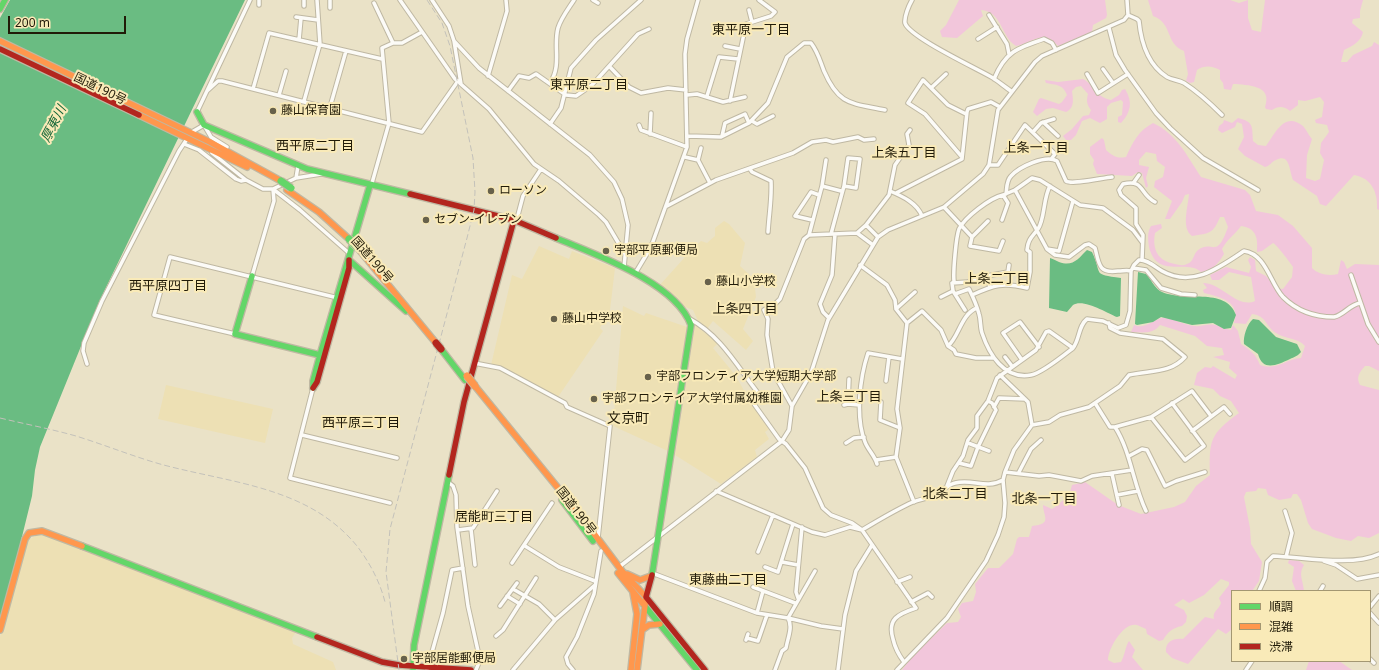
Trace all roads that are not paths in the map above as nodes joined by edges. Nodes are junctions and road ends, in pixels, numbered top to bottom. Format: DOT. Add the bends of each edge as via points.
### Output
graph roads {
  1 [pos="5,0"];
  2 [pos="250,0"];
  3 [pos="260,0"];
  4 [pos="304,0"];
  5 [pos="317,0"];
  6 [pos="330,0"];
  7 [pos="400,0"];
  8 [pos="432,0"];
  9 [pos="506,0"];
  10 [pos="574,0"];
  11 [pos="593,0"];
  12 [pos="641,0"];
  13 [pos="698,0"];
  14 [pos="759,0"];
  15 [pos="912,0"];
  16 [pos="1127,0"];
  17 [pos="374,3"];
  18 [pos="598,3"];
  19 [pos="259,5"];
  20 [pos="304,6"];
  21 [pos="0,8"];
  22 [pos="330,8"];
  23 [pos="749,10"];
  24 [pos="989,15"];
  25 [pos="1128,15"];
  26 [pos="296,17"];
  27 [pos="301,18"];
  28 [pos="318,20"];
  29 [pos="752,22"];
  30 [pos="997,27"];
  31 [pos="1109,28"];
  32 [pos="649,29"];
  33 [pos="422,32"];
  34 [pos="978,39"];
  35 [pos="299,40"];
  36 [pos="0,41"];
  37 [pos="454,41"];
  38 [pos="393,43"];
  39 [pos="320,44"];
  40 [pos="725,46"];
  41 [pos="0,49"];
  42 [pos="740,49"];
  43 [pos="1056,50"];
  44 [pos="346,51"];
  45 [pos="1009,54"];
  46 [pos="382,59"];
  47 [pos="738,59"];
  48 [pos="610,67"];
  49 [pos="1103,69"];
  50 [pos="286,70"];
  51 [pos="946,74"];
  52 [pos="1087,74"];
  53 [pos="1128,74"];
  54 [pos="488,76"];
  55 [pos="994,79"];
  56 [pos="459,83"];
  57 [pos="550,83"];
  58 [pos="1112,83"];
  59 [pos="931,88"];
  60 [pos="253,89"];
  61 [pos="686,90"];
  62 [pos="508,91"];
  63 [pos="1011,91"];
  64 [pos="207,92"];
  65 [pos="564,92"];
  66 [pos="279,95"];
  67 [pos="687,95"];
  68 [pos="707,96"];
  69 [pos="745,97"];
  70 [pos="730,100"];
  71 [pos="304,101"];
  72 [pos="330,107"];
  73 [pos="1000,107"];
  74 [pos="885,110"];
  75 [pos="197,112"];
  76 [pos="651,113"];
  77 [pos="966,114"];
  78 [pos="1222,115"];
  79 [pos="773,116"];
  80 [pos="1054,119"];
  81 [pos="751,122"];
  82 [pos="1043,122"];
  83 [pos="389,123"];
  84 [pos="550,124"];
  85 [pos="204,125"];
  86 [pos="639,125"];
  87 [pos="910,130"];
  88 [pos="1033,132"];
  89 [pos="650,134"];
  90 [pos="688,136"];
  91 [pos="722,136"];
  92 [pos="1058,136"];
  93 [pos="185,138"];
  94 [pos="874,139"];
  95 [pos="687,147"];
  96 [pos="701,148"];
  97 [pos="685,156"];
  98 [pos="962,157"];
  99 [pos="1052,158"];
  100 [pos="698,160"];
  101 [pos="826,160"];
  102 [pos="989,165"];
  103 [pos="298,166"];
  104 [pos="540,169"];
  105 [pos="750,169"];
  106 [pos="324,174"];
  107 [pos="270,175"];
  108 [pos="1139,175"];
  109 [pos="1112,177"];
  110 [pos="296,178"];
  111 [pos="1134,182"];
  112 [pos="710,183"];
  113 [pos="277,185"];
  114 [pos="370,185"];
  115 [pos="822,186"];
  116 [pos="844,186"];
  117 [pos="1050,186"];
  118 [pos="1015,190"];
  119 [pos="1258,190"];
  120 [pos="841,191"];
  121 [pos="890,191"];
  122 [pos="896,193"];
  123 [pos="819,195"];
  124 [pos="1004,195"];
  125 [pos="1073,201"];
  126 [pos="1155,202"];
  127 [pos="666,206"];
  128 [pos="944,207"];
  129 [pos="922,216"];
  130 [pos="514,220"];
  131 [pos="812,220"];
  132 [pos="1002,220"];
  133 [pos="988,221"];
  134 [pos="866,225"];
  135 [pos="961,226"];
  136 [pos="1037,230"];
  137 [pos="768,232"];
  138 [pos="857,233"];
  139 [pos="833,234"];
  140 [pos="810,235"];
  141 [pos="878,237"];
  142 [pos="972,237"];
  143 [pos="1003,241"];
  144 [pos="1142,242"];
  145 [pos="357,245"];
  146 [pos="873,245"];
  147 [pos="1047,249"];
  148 [pos="625,255"];
  149 [pos="349,257"];
  150 [pos="1142,260"];
  151 [pos="860,265"];
  152 [pos="1009,265"];
  153 [pos="624,267"];
  154 [pos="349,268"];
  155 [pos="359,269"];
  156 [pos="1132,270"];
  157 [pos="636,272"];
  158 [pos="1351,275"];
  159 [pos="252,276"];
  160 [pos="987,276"];
  161 [pos="954,282"];
  162 [pos="990,287"];
  163 [pos="915,292"];
  164 [pos="954,292"];
  165 [pos="972,295"];
  166 [pos="1195,295"];
  167 [pos="941,297"];
  168 [pos="338,298"];
  169 [pos="1360,303"];
  170 [pos="977,308"];
  171 [pos="896,309"];
  172 [pos="965,310"];
  173 [pos="829,318"];
  174 [pos="690,319"];
  175 [pos="418,321"];
  176 [pos="907,323"];
  177 [pos="1109,323"];
  178 [pos="235,334"];
  179 [pos="1379,342"];
  180 [pos="439,344"];
  181 [pos="948,346"];
  182 [pos="1039,347"];
  183 [pos="1073,348"];
  184 [pos="322,356"];
  185 [pos="889,357"];
  186 [pos="1005,357"];
  187 [pos="993,358"];
  188 [pos="902,359"];
  189 [pos="1022,360"];
  190 [pos="474,363"];
  191 [pos="87,364"];
  192 [pos="1012,366"];
  193 [pos="1006,370"];
  194 [pos="1000,375"];
  195 [pos="849,380"];
  196 [pos="886,381"];
  197 [pos="313,388"];
  198 [pos="474,388"];
  199 [pos="1025,399"];
  200 [pos="988,401"];
  201 [pos="881,402"];
  202 [pos="1095,403"];
  203 [pos="1172,403"];
  204 [pos="859,405"];
  205 [pos="792,406"];
  206 [pos="994,408"];
  207 [pos="1230,414"];
  208 [pos="1211,416"];
  209 [pos="1151,417"];
  210 [pos="1032,425"];
  211 [pos="1115,427"];
  212 [pos="900,428"];
  213 [pos="1192,431"];
  214 [pos="302,435"];
  215 [pos="864,437"];
  216 [pos="1041,440"];
  217 [pos="782,441"];
  218 [pos="846,443"];
  219 [pos="968,443"];
  220 [pos="978,447"];
  221 [pos="989,451"];
  222 [pos="1129,456"];
  223 [pos="896,457"];
  224 [pos="397,458"];
  225 [pos="959,464"];
  226 [pos="1132,470"];
  227 [pos="1005,472"];
  228 [pos="1019,472"];
  229 [pos="1205,472"];
  230 [pos="1112,474"];
  231 [pos="1003,480"];
  232 [pos="448,482"];
  233 [pos="947,486"];
  234 [pos="497,491"];
  235 [pos="716,491"];
  236 [pos="1138,491"];
  237 [pos="1117,495"];
  238 [pos="914,502"];
  239 [pos="390,503"];
  240 [pos="552,503"];
  241 [pos="1120,505"];
  242 [pos="1146,511"];
  243 [pos="1285,511"];
  244 [pos="773,515"];
  245 [pos="793,524"];
  246 [pos="802,528"];
  247 [pos="471,529"];
  248 [pos="458,530"];
  249 [pos="862,530"];
  250 [pos="659,536"];
  251 [pos="597,539"];
  252 [pos="872,545"];
  253 [pos="525,546"];
  254 [pos="601,551"];
  255 [pos="758,552"];
  256 [pos="1379,554"];
  257 [pos="1286,557"];
  258 [pos="1323,560"];
  259 [pos="782,562"];
  260 [pos="512,563"];
  261 [pos="475,565"];
  262 [pos="798,565"];
  263 [pos="765,567"];
  264 [pos="463,568"];
  265 [pos="621,569"];
  266 [pos="815,571"];
  267 [pos="652,574"];
  268 [pos="1379,575"];
  269 [pos="910,577"];
  270 [pos="536,578"];
  271 [pos="897,582"];
  272 [pos="517,583"];
  273 [pos="595,583"];
  274 [pos="1323,586"];
  275 [pos="630,587"];
  276 [pos="753,587"];
  277 [pos="512,588"];
  278 [pos="1259,590"];
  279 [pos="1321,590"];
  280 [pos="763,591"];
  281 [pos="506,596"];
  282 [pos="526,596"];
  283 [pos="1379,596"];
  284 [pos="646,597"];
  285 [pos="932,597"];
  286 [pos="798,598"];
  287 [pos="911,602"];
  288 [pos="795,603"];
  289 [pos="520,604"];
  290 [pos="644,605"];
  291 [pos="500,606"];
  292 [pos="1371,606"];
  293 [pos="757,613"];
  294 [pos="767,615"];
  295 [pos="1371,615"];
  296 [pos="788,618"];
  297 [pos="1374,618"];
  298 [pos="555,620"];
  299 [pos="1371,621"];
  300 [pos="1379,622"];
  301 [pos="660,624"];
  302 [pos="843,628"];
  303 [pos="0,630"];
  304 [pos="642,630"];
  305 [pos="496,636"];
  306 [pos="747,637"];
  307 [pos="1371,660"];
  308 [pos="904,662"];
  309 [pos="1374,663"];
  310 [pos="413,668"];
  311 [pos="633,668"];
  312 [pos="428,669"];
  313 [pos="471,670"];
  314 [pos="476,670"];
  315 [pos="513,670"];
  316 [pos="573,670"];
  317 [pos="697,670"];
  318 [pos="705,670"];
  319 [pos="775,670"];
  320 [pos="838,670"];
  321 [pos="897,670"];
  1 -- 21 [label="main road"];
  2 -- 64 [label="street"];
  3 -- 19 [label="street"];
  4 -- 20 [label="street"];
  5 -- 28 [label="street"];
  6 -- 22 [label="street"];
  7 -- 33 [label="street"];
  8 -- 37 [label="street" via="449,26 450,36"];
  9 -- 54 [label="street" via="507,12"];
  10 -- 57 [label="street" via="558,26 557,65 555,76"];
  11 -- 18 [label="street"];
  12 -- 65 [label="street" via="596,40 571,68"];
  13 -- 61 [label="street" via="685,54"];
  14 -- 29 [label="street" via="774,12 771,16"];
  15 -- 55 [label="street" via="905,19 910,31"];
  16 -- 25 [label="street"];
  17 -- 38 [label="street"];
  23 -- 29 [label="street"];
  24 -- 30 [label="street"];
  25 -- 31 [label="street"];
  25 -- 78 [label="street" via="1139,21 1141,42 1166,77 1185,83"];
  26 -- 27 [label="street"];
  27 -- 28 [label="street"];
  27 -- 35 [label="street"];
  28 -- 39 [label="street"];
  29 -- 42 [label="street" via="746,24"];
  30 -- 34 [label="street"];
  30 -- 45 [label="street" via="1009,49"];
  31 -- 43 [label="street"];
  31 -- 53 [label="street" via="1116,55"];
  32 -- 48 [label="street" via="638,34"];
  33 -- 38 [label="street" via="402,43"];
  33 -- 56 [label="street"];
  35 -- 39 [label="street"];
  35 -- 60 [label="street" via="269,33"];
  36 -- 93 [label="main road, 国道190号"];
  37 -- 54 [label="street"];
  37 -- 56 [label="street"];
  38 -- 46 [label="street" via="382,48"];
  39 -- 44 [label="street"];
  39 -- 71 [label="street"];
  40 -- 42 [label="street"];
  41 -- 93 [label="main road, 国道190号"];
  42 -- 47 [label="street"];
  43 -- 45 [label="street" via="1052,43 1044,39"];
  43 -- 63 [label="street" via="1038,58"];
  44 -- 46 [label="street"];
  44 -- 72 [label="street"];
  45 -- 55 [label="street" via="1003,60"];
  46 -- 83 [label="street"];
  47 -- 68 [label="street" via="719,57"];
  47 -- 70 [label="street"];
  48 -- 61 [label="street" via="629,87 641,93 668,88"];
  48 -- 65 [label="street" via="592,85 576,96 569,96"];
  49 -- 58 [label="street"];
  50 -- 66 [label="street"];
  51 -- 59 [label="street"];
  52 -- 58 [label="street" via="1098,93"];
  53 -- 58 [label="street"];
  53 -- 119 [label="street" via="1156,113 1192,150"];
  54 -- 62 [label="street"];
  55 -- 63 [label="street"];
  56 -- 83 [label="street" via="422,132"];
  56 -- 104 [label="street" via="490,109"];
  57 -- 62 [label="street" via="536,74 529,78 519,76"];
  57 -- 65 [label="street"];
  59 -- 77 [label="street" via="948,105"];
  59 -- 98 [label="street" via="923,80 908,103 925,114"];
  60 -- 64 [label="street" via="222,81"];
  60 -- 66 [label="street"];
  61 -- 67 [label="street"];
  62 -- 84 [label="street"];
  63 -- 73 [label="street"];
  64 -- 75 [label="street"];
  65 -- 84 [label="street" via="561,108"];
  66 -- 71 [label="street"];
  67 -- 68 [label="street"];
  67 -- 90 [label="street"];
  68 -- 70 [label="street" via="723,102"];
  69 -- 70 [label="street"];
  71 -- 72 [label="street"];
  72 -- 83 [label="street"];
  73 -- 77 [label="street" via="990,102 972,107"];
  73 -- 102 [label="street" via="996,116"];
  74 -- 81 [label="street" via="841,99 827,76 822,60 808,42 787,57 768,103"];
  75 -- 85 [label="main road"];
  76 -- 89 [label="street"];
  77 -- 98 [label="street"];
  79 -- 81 [label="street" via="757,124"];
  80 -- 82 [label="street"];
  81 -- 91 [label="street"];
  81 -- 91 [label="street" via="745,114 725,123"];
  82 -- 88 [label="street"];
  82 -- 92 [label="street"];
  83 -- 114 [label="street"];
  84 -- 148 [label="street" via="590,155 614,182 622,199 628,225"];
  85 -- 93 [label="street"];
  85 -- 103 [label="main road"];
  85 -- 107 [label="street" via="211,137"];
  86 -- 89 [label="street" via="641,130"];
  87 -- 121 [label="street" via="907,134 909,145 894,165"];
  88 -- 99 [label="street" via="1055,154"];
  88 -- 102 [label="street" via="1025,125 998,165"];
  89 -- 95 [label="street"];
  90 -- 91 [label="street"];
  90 -- 95 [label="street"];
  93 -- 107 [label="main road, 国道190号" via="220,147"];
  93 -- 113 [label="main road, 国道190号" via="217,152"];
  93 -- 113 [label="street" via="212,154 258,188"];
  93 -- 191 [label="street" via="102,301 84,343"];
  94 -- 105 [label="street" via="864,140 858,137 833,142 812,142 793,153"];
  95 -- 97 [label="street"];
  96 -- 100 [label="street"];
  97 -- 100 [label="street"];
  97 -- 127 [label="street"];
  98 -- 122 [label="street"];
  99 -- 109 [label="street" via="1057,161 1068,182"];
  99 -- 124 [label="street" via="1038,160 1011,176"];
  100 -- 112 [label="street"];
  101 -- 115 [label="street"];
  102 -- 128 [label="street" via="980,178"];
  103 -- 106 [label="main road"];
  103 -- 110 [label="street"];
  104 -- 130 [label="street" via="523,196"];
  104 -- 148 [label="street" via="559,181 606,222"];
  105 -- 112 [label="street"];
  105 -- 137 [label="street" via="771,181 772,200 769,205"];
  106 -- 110 [label="street"];
  106 -- 114 [label="main road"];
  107 -- 113 [label="main road, 国道190号"];
  108 -- 111 [label="street"];
  110 -- 113 [label="street"];
  111 -- 126 [label="street"];
  111 -- 144 [label="street" via="1122,185 1120,193 1136,208 1136,222 1142,233"];
  112 -- 127 [label="street"];
  113 -- 145 [label="main road, 国道190号, bridge" via="289,189 322,210"];
  113 -- 149 [label="street"];
  113 -- 159 [label="street"];
  114 -- 130 [label="main road"];
  114 -- 149 [label="main road"];
  115 -- 120 [label="street"];
  115 -- 123 [label="street"];
  116 -- 116 [label="street" via="848,158 860,159 856,188"];
  116 -- 120 [label="street"];
  117 -- 118 [label="street" via="1032,178"];
  117 -- 125 [label="street"];
  117 -- 136 [label="street"];
  118 -- 124 [label="street"];
  118 -- 136 [label="street"];
  120 -- 139 [label="street"];
  121 -- 122 [label="street"];
  121 -- 134 [label="street" via="881,208"];
  122 -- 129 [label="street" via="917,207"];
  123 -- 131 [label="street"];
  123 -- 131 [label="street" via="811,192 795,216"];
  124 -- 132 [label="street" via="1008,203"];
  124 -- 135 [label="street" via="993,198"];
  125 -- 144 [label="street" via="1080,205 1103,208 1132,230"];
  125 -- 147 [label="street" via="1059,251"];
  127 -- 157 [label="street" via="651,247"];
  128 -- 129 [label="street"];
  128 -- 135 [label="street"];
  129 -- 141 [label="street" via="888,230"];
  130 -- 153 [label="main road"];
  130 -- 190 [label="main road" via="487,324"];
  131 -- 140 [label="street"];
  133 -- 142 [label="street"];
  134 -- 138 [label="street"];
  134 -- 141 [label="street"];
  135 -- 142 [label="street"];
  135 -- 161 [label="street" via="953,273"];
  136 -- 147 [label="street"];
  136 -- 162 [label="street" via="1028,241 1030,272 1027,288 1005,284"];
  138 -- 139 [label="street"];
  138 -- 146 [label="street"];
  139 -- 140 [label="street"];
  139 -- 173 [label="street" via="832,275 820,304"];
  140 -- 205 [label="street" via="804,239 780,299 764,310 768,320 767,335 773,372"];
  141 -- 146 [label="street"];
  142 -- 143 [label="street" via="970,246 999,251"];
  144 -- 150 [label="street"];
  145 -- 175 [label="main road, 国道190号"];
  145 -- 180 [label="main road, 国道190号"];
  146 -- 151 [label="street"];
  147 -- 156 [label="street" via="1055,255 1069,257 1089,244 1095,248 1100,265 1105,270"];
  148 -- 153 [label="street"];
  149 -- 154 [label="main road"];
  149 -- 155 [label="main road"];
  149 -- 168 [label="main road"];
  150 -- 156 [label="street" via="1135,263"];
  150 -- 169 [label="street" via="1170,275 1184,278 1216,270 1244,251 1249,252 1265,266 1283,297 1304,312 1334,317 1350,306"];
  151 -- 171 [label="street" via="887,285 895,300"];
  151 -- 173 [label="street"];
  152 -- 160 [label="street" via="1008,272"];
  153 -- 157 [label="main road"];
  154 -- 155 [label="main road"];
  154 -- 168 [label="main road"];
  155 -- 175 [label="main road"];
  156 -- 166 [label="street" via="1146,270 1161,288"];
  156 -- 177 [label="street" via="1128,322 1118,328"];
  157 -- 174 [label="main road" via="646,278"];
  158 -- 169 [label="street"];
  159 -- 168 [label="street"];
  159 -- 178 [label="main road"];
  159 -- 178 [label="street" via="170,257 154,315"];
  160 -- 161 [label="street" via="968,282"];
  160 -- 162 [label="street"];
  161 -- 164 [label="street"];
  162 -- 165 [label="street"];
  163 -- 171 [label="street"];
  164 -- 165 [label="street" via="969,289"];
  164 -- 167 [label="street"];
  164 -- 172 [label="street"];
  165 -- 170 [label="street"];
  168 -- 184 [label="main road"];
  169 -- 179 [label="street" via="1368,324"];
  170 -- 181 [label="street" via="970,312"];
  170 -- 187 [label="street" via="981,332"];
  171 -- 176 [label="street"];
  173 -- 205 [label="street" via="811,373"];
  174 -- 217 [label="street" via="715,338 736,362 758,393 754,404"];
  174 -- 250 [label="main road" via="691,330"];
  175 -- 180 [label="main road, 国道190号"];
  176 -- 181 [label="street" via="922,311 941,330"];
  176 -- 188 [label="street"];
  177 -- 183 [label="street" via="1091,319 1085,321"];
  177 -- 202 [label="street" via="1110,328 1117,332 1163,339 1185,357 1166,369 1129,375 1120,386"];
  178 -- 184 [label="main road"];
  180 -- 198 [label="main road, 国道190号, bridge"];
  181 -- 187 [label="street" via="956,354"];
  182 -- 183 [label="street" via="1046,332 1049,331"];
  182 -- 189 [label="street"];
  182 -- 189 [label="street" via="1020,322 1003,333"];
  183 -- 193 [label="street" via="1031,375"];
  184 -- 197 [label="main road" via="317,382"];
  185 -- 188 [label="street"];
  185 -- 196 [label="street"];
  185 -- 204 [label="street" via="868,353 862,372"];
  186 -- 192 [label="street"];
  187 -- 193 [label="street"];
  188 -- 212 [label="street" via="897,409"];
  189 -- 192 [label="street"];
  190 -- 232 [label="main road"];
  190 -- 251 [label="street" via="500,368 565,403 567,407 610,426"];
  192 -- 193 [label="street"];
  193 -- 194 [label="street"];
  194 -- 199 [label="street"];
  194 -- 200 [label="street"];
  195 -- 204 [label="street" via="846,405"];
  197 -- 214 [label="street"];
  198 -- 251 [label="main road, 国道190号"];
  198 -- 254 [label="main road, 国道190号"];
  199 -- 206 [label="street" via="999,398"];
  199 -- 210 [label="street" via="1030,408"];
  200 -- 206 [label="street"];
  200 -- 219 [label="street" via="977,416 977,428"];
  201 -- 212 [label="street" via="880,420"];
  202 -- 210 [label="street" via="1084,410"];
  202 -- 211 [label="street" via="1110,427"];
  203 -- 208 [label="street" via="1192,391"];
  203 -- 209 [label="street"];
  203 -- 213 [label="street"];
  204 -- 215 [label="street"];
  205 -- 217 [label="street" via="789,430"];
  206 -- 220 [label="street" via="996,410"];
  207 -- 208 [label="street" via="1224,406"];
  208 -- 213 [label="street"];
  209 -- 211 [label="street"];
  209 -- 213 [label="street" via="1185,460 1204,446"];
  210 -- 227 [label="street" via="1014,450"];
  211 -- 222 [label="street"];
  212 -- 223 [label="street"];
  214 -- 224 [label="street"];
  214 -- 239 [label="street" via="290,478"];
  215 -- 218 [label="street" via="854,438"];
  215 -- 223 [label="street" via="877,462"];
  216 -- 228 [label="street" via="1031,449"];
  217 -- 235 [label="street"];
  217 -- 249 [label="street" via="805,468 823,508"];
  219 -- 220 [label="street"];
  219 -- 225 [label="street"];
  220 -- 221 [label="street"];
  220 -- 225 [label="street" via="971,466"];
  222 -- 226 [label="street"];
  222 -- 229 [label="street" via="1142,449 1146,450 1165,486"];
  223 -- 238 [label="street"];
  225 -- 233 [label="street"];
  226 -- 230 [label="street"];
  226 -- 236 [label="street"];
  227 -- 228 [label="street"];
  227 -- 231 [label="street"];
  228 -- 230 [label="street" via="1039,476 1049,474 1081,481 1092,476"];
  230 -- 237 [label="street"];
  231 -- 233 [label="street" via="988,485 964,482"];
  231 -- 308 [label="street" via="1004,517 986,561 947,618"];
  232 -- 248 [label="street" via="455,491"];
  232 -- 310 [label="main road" via="414,645"];
  233 -- 238 [label="street" via="935,495"];
  234 -- 247 [label="street"];
  235 -- 244 [label="street"];
  235 -- 250 [label="street"];
  236 -- 237 [label="street"];
  236 -- 242 [label="street"];
  237 -- 241 [label="street"];
  238 -- 249 [label="street"];
  240 -- 253 [label="street"];
  243 -- 257 [label="street" via="1292,533"];
  244 -- 245 [label="street"];
  244 -- 255 [label="street"];
  245 -- 246 [label="street"];
  245 -- 259 [label="street"];
  246 -- 249 [label="street" via="825,535 850,528"];
  246 -- 262 [label="street"];
  247 -- 248 [label="street"];
  247 -- 261 [label="street"];
  248 -- 264 [label="street"];
  249 -- 252 [label="street"];
  250 -- 265 [label="street"];
  250 -- 267 [label="main road"];
  251 -- 265 [label="main road, 国道190号"];
  252 -- 271 [label="street"];
  252 -- 302 [label="street" via="856,571"];
  253 -- 260 [label="street"];
  253 -- 273 [label="street" via="559,568"];
  254 -- 273 [label="street"];
  254 -- 275 [label="main road, 国道190号"];
  256 -- 258 [label="street" via="1370,558"];
  257 -- 258 [label="street"];
  257 -- 278 [label="street" via="1273,556 1268,560 1265,578"];
  258 -- 268 [label="street" via="1357,579"];
  259 -- 262 [label="street"];
  259 -- 263 [label="street" via="778,572"];
  262 -- 286 [label="street"];
  264 -- 312 [label="street" via="452,570"];
  264 -- 314 [label="street" via="480,660"];
  265 -- 267 [label="main road" via="637,580 645,579"];
  265 -- 284 [label="main road, 国道190号"];
  266 -- 286 [label="street"];
  267 -- 284 [label="main road"];
  267 -- 293 [label="street"];
  269 -- 271 [label="street"];
  270 -- 282 [label="street"];
  271 -- 287 [label="street"];
  272 -- 277 [label="street"];
  273 -- 298 [label="street"];
  273 -- 316 [label="street" via="594,594 566,657"];
  274 -- 279 [label="street"];
  275 -- 290 [label="main road, 国道190号"];
  275 -- 311 [label="main road, 国道190号" via="637,614"];
  276 -- 280 [label="street"];
  277 -- 281 [label="street"];
  277 -- 282 [label="street"];
  280 -- 288 [label="street"];
  280 -- 293 [label="street"];
  281 -- 289 [label="street"];
  281 -- 291 [label="street"];
  282 -- 289 [label="street"];
  282 -- 298 [label="street" via="540,604"];
  283 -- 292 [label="street"];
  284 -- 290 [label="main road"];
  284 -- 318 [label="main road, 国道190号"];
  285 -- 287 [label="street" via="928,593"];
  286 -- 288 [label="street"];
  287 -- 308 [label="street" via="916,608 898,616 891,624 890,630 896,649"];
  288 -- 296 [label="street"];
  289 -- 305 [label="street"];
  290 -- 301 [label="main road, 国道190号"];
  290 -- 304 [label="main road"];
  290 -- 311 [label="main road"];
  293 -- 294 [label="street"];
  294 -- 296 [label="street"];
  294 -- 306 [label="street" via="758,641"];
  295 -- 297 [label="street"];
  296 -- 302 [label="street"];
  296 -- 319 [label="street" via="791,628 786,648 782,651"];
  297 -- 299 [label="street"];
  297 -- 300 [label="street"];
  298 -- 315 [label="street"];
  301 -- 304 [label="main road" via="649,625"];
  301 -- 317 [label="main road, 国道190号"];
  302 -- 320 [label="street"];
  303 -- 310 [label="main road" via="25,539 29,533 42,531 355,652 389,664"];
  304 -- 311 [label="main road"];
  307 -- 309 [label="street"];
  308 -- 321 [label="street"];
  310 -- 312 [label="main road"];
  312 -- 313 [label="main road"];
}
